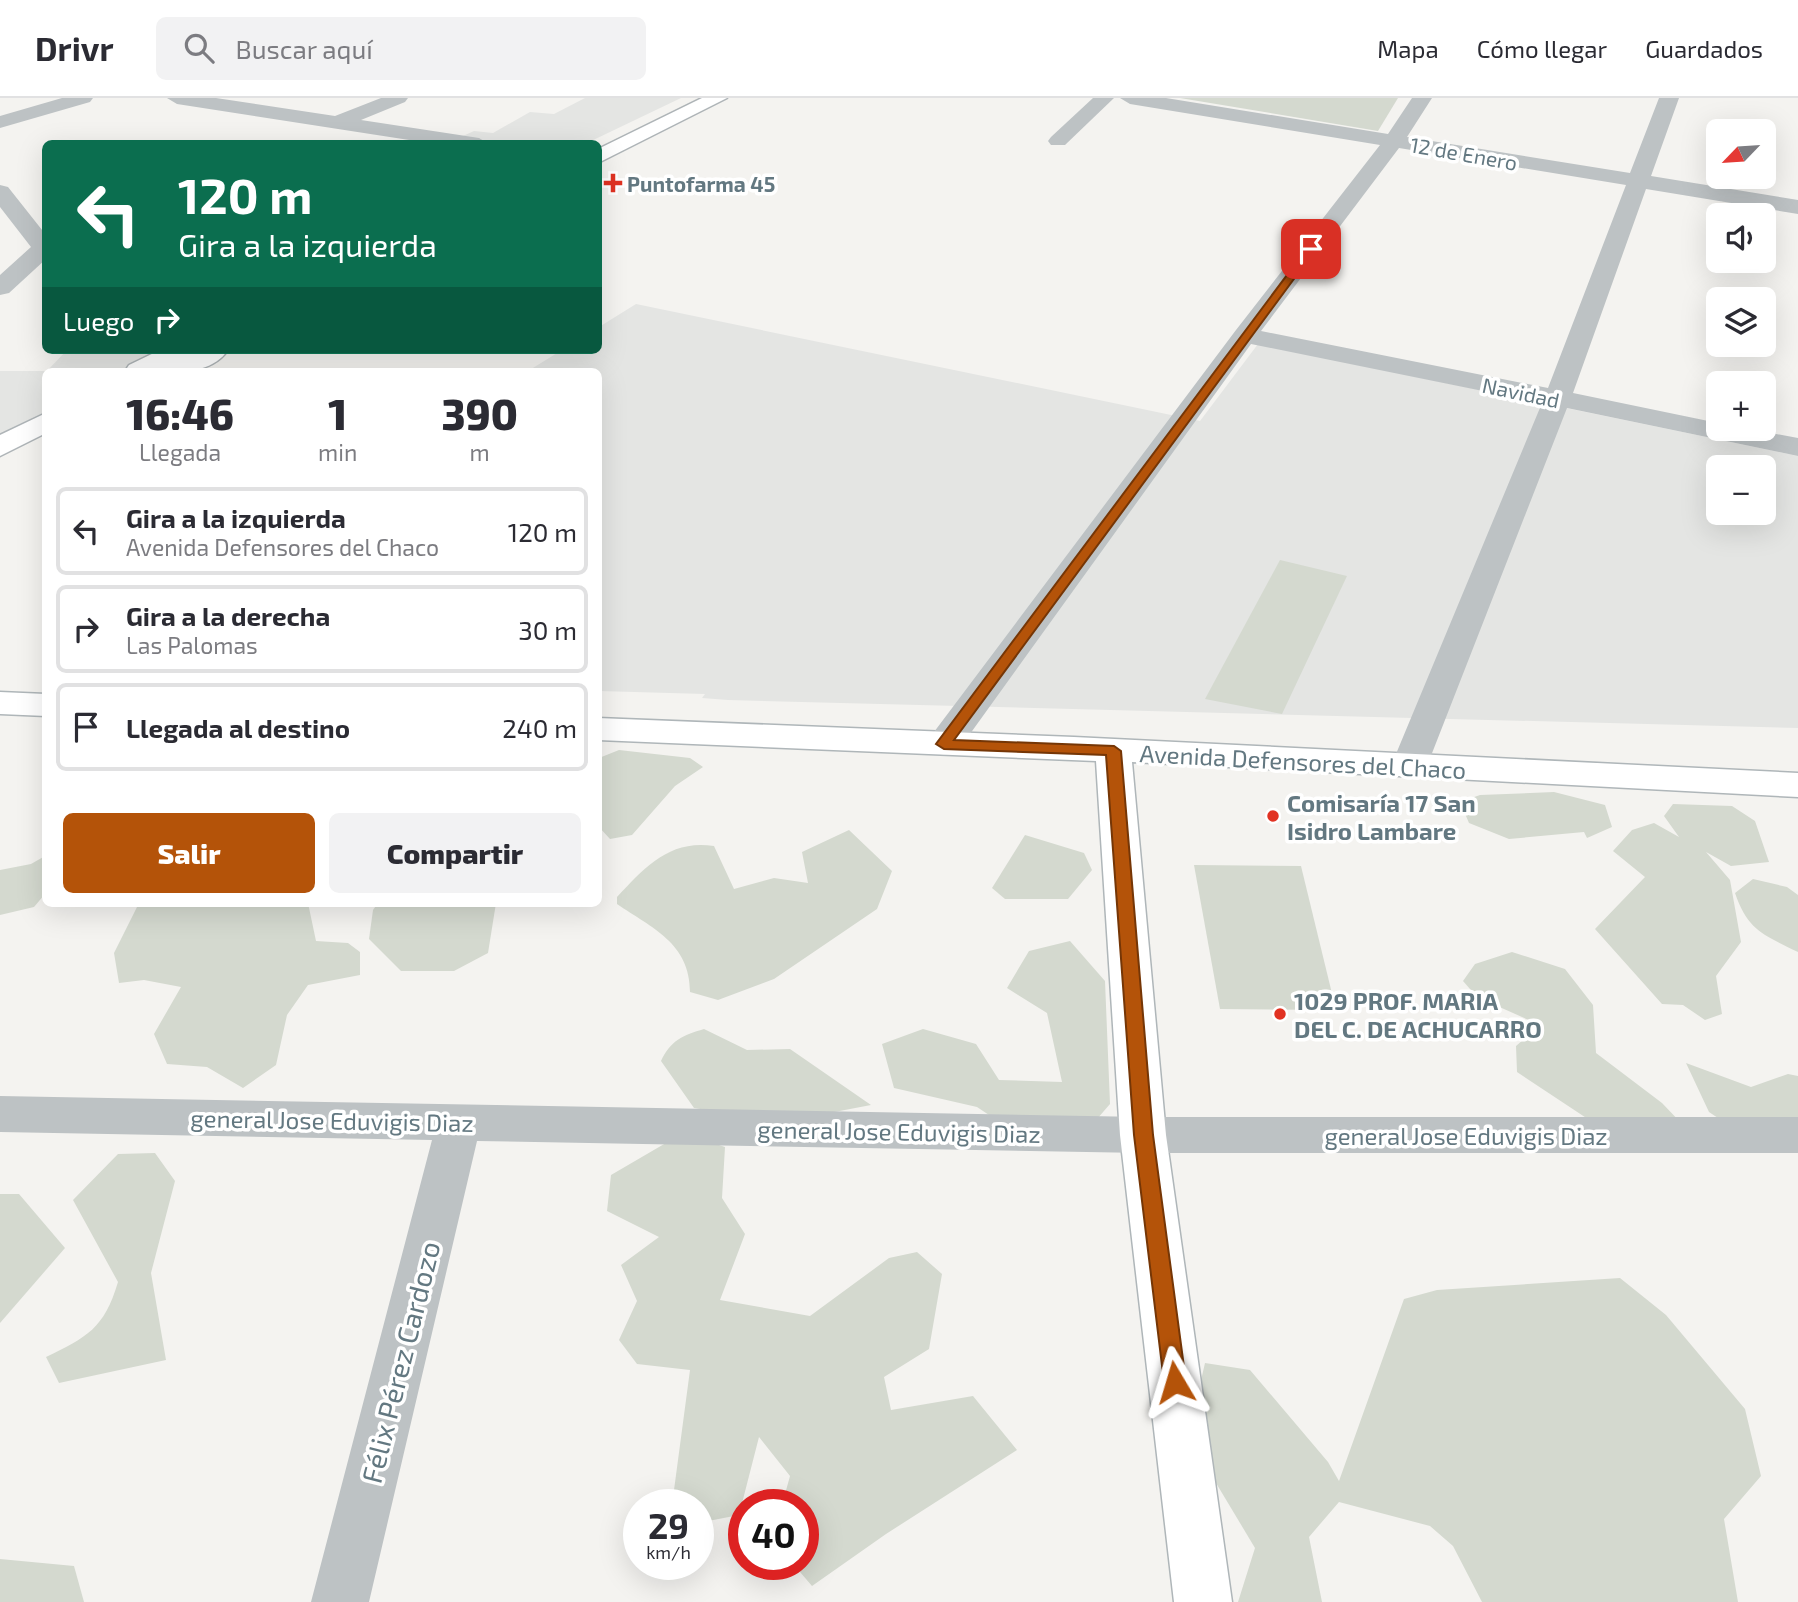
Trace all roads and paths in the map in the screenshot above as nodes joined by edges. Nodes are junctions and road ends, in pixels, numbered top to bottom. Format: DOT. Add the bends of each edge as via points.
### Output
graph roads {
  1 [pos="83,98"];
  2 [pos="177,98"];
  3 [pos="398,98"];
  4 [pos="692,98"];
  5 [pos="717,98"];
  6 [pos="1104,98"];
  7 [pos="1130,98"];
  8 [pos="1422,98"];
  9 [pos="1669,98"];
  10 [pos="0,122"];
  11 [pos="338,122"];
  12 [pos="377,128"];
  13 [pos="345,140"];
  14 [pos="454,140"];
  15 [pos="1058,141"];
  16 [pos="602,142"];
  17 [pos="1393,142"];
  18 [pos="602,155"];
  19 [pos="1637,183"];
  20 [pos="0,192"];
  21 [pos="1798,207"];
  22 [pos="42,251"];
  23 [pos="42,256"];
  24 [pos="9,269"];
  25 [pos="0,288"];
  26 [pos="1245,335"];
  27 [pos="172,354"];
  28 [pos="207,354"];
  29 [pos="144,368"];
  30 [pos="179,368"];
  31 [pos="1557,399"];
  32 [pos="42,423"];
  33 [pos="42,441"];
  34 [pos="0,447"];
  35 [pos="1798,447"];
  36 [pos="0,464"];
  37 [pos="0,703"];
  38 [pos="42,705"];
  39 [pos="602,729"];
  40 [pos="944,744"];
  41 [pos="1114,751"];
  42 [pos="1409,766"];
  43 [pos="1798,785"];
  44 [pos="0,1114"];
  45 [pos="459,1123"];
  46 [pos="1143,1135"];
  47 [pos="1798,1135"];
  48 [pos="340,1602"];
  49 [pos="1203,1602"];
  1 -- 10 [label="street"];
  2 -- 11 [label="street"];
  3 -- 11 [label="street"];
  4 -- 16 [label="main road"];
  5 -- 18 [label="main road"];
  6 -- 15 [label="street"];
  7 -- 17 [label="street, 12 de Enero"];
  8 -- 17 [label="street"];
  9 -- 19 [label="street"];
  11 -- 12 [label="street"];
  12 -- 13 [label="street"];
  12 -- 14 [label="street"];
  17 -- 19 [label="street, 12 de Enero"];
  17 -- 26 [label="street"];
  19 -- 21 [label="street, 12 de Enero"];
  19 -- 31 [label="street"];
  20 -- 22 [label="street"];
  23 -- 24 [label="street"];
  24 -- 25 [label="street"];
  26 -- 31 [label="street, Navidad"];
  26 -- 40 [label="street"];
  27 -- 29 [label="main road"];
  28 -- 30 [label="main road"];
  31 -- 35 [label="street, Navidad"];
  31 -- 42 [label="street"];
  32 -- 34 [label="main road"];
  33 -- 36 [label="main road"];
  37 -- 38 [label="main road"];
  39 -- 40 [label="main road, Avenida Defensores del Chaco"];
  40 -- 41 [label="main road, Avenida Defensores del Chaco"];
  41 -- 42 [label="main road, Avenida Defensores del Chaco"];
  41 -- 46 [label="main road"];
  42 -- 43 [label="main road, Avenida Defensores del Chaco"];
  44 -- 45 [label="street, general Jose Eduvigis Diaz"];
  45 -- 46 [label="street, general Jose Eduvigis Diaz"];
  45 -- 48 [label="street, Félix Pérez Cardozo"];
  46 -- 47 [label="street, general Jose Eduvigis Diaz"];
  46 -- 49 [label="main road"];
}
